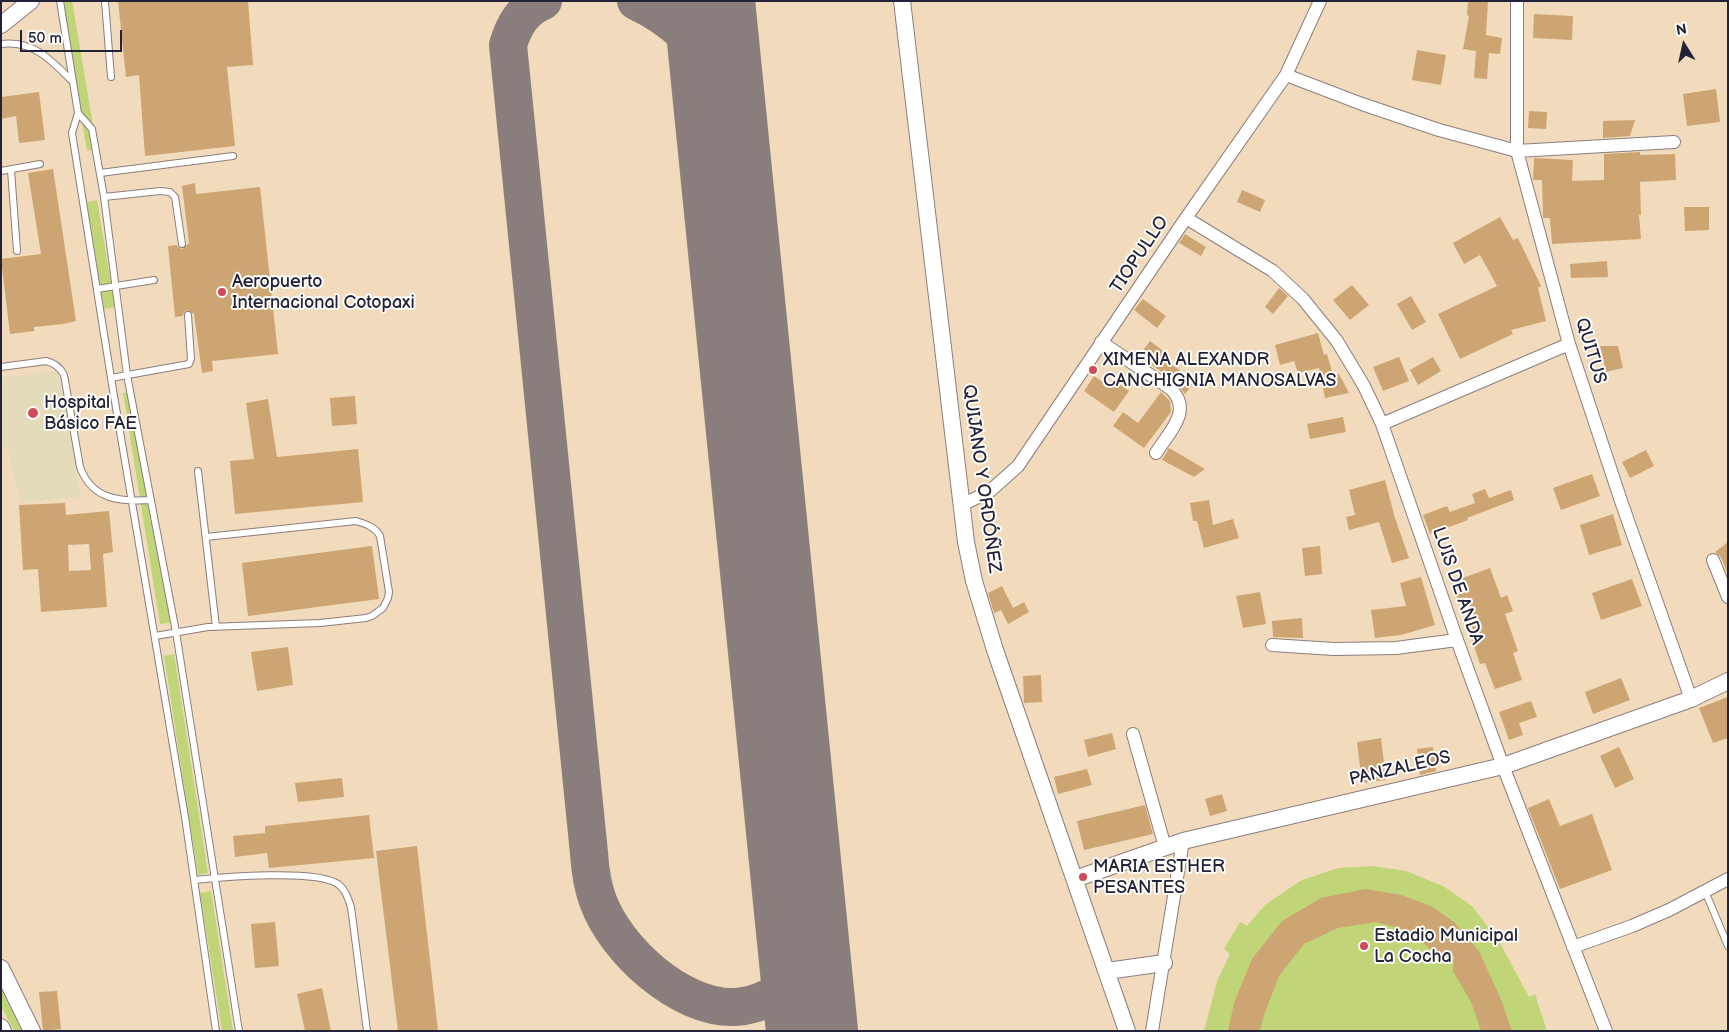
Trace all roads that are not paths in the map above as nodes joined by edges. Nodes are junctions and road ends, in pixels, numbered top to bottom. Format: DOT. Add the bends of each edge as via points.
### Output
graph roads {
  1 [pos="31,1"];
  2 [pos="60,1"];
  3 [pos="105,1"];
  4 [pos="902,1"];
  5 [pos="1320,1"];
  6 [pos="1517,1"];
  7 [pos="1,25"];
  8 [pos="1,44"];
  9 [pos="1286,76"];
  10 [pos="111,77"];
  11 [pos="74,83"];
  12 [pos="78,113"];
  13 [pos="1674,142"];
  14 [pos="1517,151"];
  15 [pos="234,156"];
  16 [pos="40,164"];
  17 [pos="11,170"];
  18 [pos="1,171"];
  19 [pos="100,172"];
  20 [pos="104,197"];
  21 [pos="1186,218"];
  22 [pos="182,244"];
  23 [pos="17,251"];
  24 [pos="154,280"];
  25 [pos="116,286"];
  26 [pos="97,288"];
  27 [pos="188,315"];
  28 [pos="1102,342"];
  29 [pos="1569,344"];
  30 [pos="1,368"];
  31 [pos="128,375"];
  32 [pos="111,378"];
  33 [pos="1382,424"];
  34 [pos="1156,452"];
  35 [pos="198,471"];
  36 [pos="151,500"];
  37 [pos="132,501"];
  38 [pos="962,505"];
  39 [pos="206,537"];
  40 [pos="1713,560"];
  41 [pos="1728,597"];
  42 [pos="216,627"];
  43 [pos="176,632"];
  44 [pos="154,636"];
  45 [pos="1457,640"];
  46 [pos="1272,645"];
  47 [pos="1728,681"];
  48 [pos="1691,699"];
  49 [pos="1133,734"];
  50 [pos="1503,766"];
  51 [pos="1183,841"];
  52 [pos="1165,847"];
  53 [pos="215,878"];
  54 [pos="1075,879"];
  55 [pos="1728,879"];
  56 [pos="194,880"];
  57 [pos="1705,891"];
  58 [pos="1573,946"];
  59 [pos="1728,946"];
  60 [pos="1164,963"];
  61 [pos="1,968"];
  62 [pos="1107,971"];
  63 [pos="32,1031"];
  64 [pos="216,1031"];
  65 [pos="239,1031"];
  66 [pos="367,1031"];
  67 [pos="1127,1031"];
  68 [pos="1152,1031"];
  69 [pos="1606,1031"];
  1 -- 7 [label="street"];
  2 -- 11 [label="lane"];
  3 -- 10 [label="lane"];
  4 -- 38 [label="street, QUIJANO Y ORDÓÑEZ"];
  5 -- 9 [label="street, TIOPULLO"];
  6 -- 14 [label="street, QUITUS"];
  8 -- 11 [label="lane" via="30,46 40,51"];
  9 -- 14 [label="street" via="1439,130"];
  9 -- 21 [label="street, TIOPULLO"];
  11 -- 12 [label="lane"];
  12 -- 19 [label="lane" via="92,129"];
  12 -- 26 [label="lane" via="72,133"];
  13 -- 14 [label="street"];
  14 -- 29 [label="street, QUITUS"];
  15 -- 19 [label="lane"];
  16 -- 17 [label="lane"];
  17 -- 18 [label="lane"];
  17 -- 23 [label="lane"];
  19 -- 20 [label="lane"];
  20 -- 22 [label="lane" via="170,192 175,197"];
  20 -- 25 [label="lane"];
  21 -- 28 [label="street, TIOPULLO"];
  21 -- 33 [label="street, LUIS DE ANDA" via="1274,271 1303,299 1338,341"];
  24 -- 25 [label="lane"];
  25 -- 26 [label="lane"];
  25 -- 31 [label="lane"];
  26 -- 32 [label="lane"];
  27 -- 31 [label="lane" via="189,364"];
  28 -- 34 [label="street" via="1177,395 1181,414"];
  28 -- 38 [label="street, TIOPULLO" via="1018,466 990,491"];
  29 -- 33 [label="street"];
  29 -- 48 [label="street, QUITUS"];
  30 -- 37 [label="lane" via="46,361 60,368 82,473 90,485 104,495"];
  31 -- 32 [label="lane"];
  31 -- 36 [label="lane"];
  32 -- 37 [label="lane"];
  33 -- 45 [label="street, LUIS DE ANDA"];
  35 -- 39 [label="lane"];
  36 -- 37 [label="lane"];
  36 -- 43 [label="lane"];
  37 -- 44 [label="lane"];
  38 -- 54 [label="street, QUIJANO Y ORDÓÑEZ" via="974,581"];
  39 -- 42 [label="lane"];
  39 -- 42 [label="lane" via="356,521 378,531 389,586 383,608 366,618"];
  40 -- 41 [label="street"];
  42 -- 43 [label="lane"];
  43 -- 44 [label="lane"];
  43 -- 53 [label="lane"];
  44 -- 56 [label="lane"];
  45 -- 46 [label="street" via="1396,648"];
  45 -- 50 [label="street, LUIS DE ANDA"];
  47 -- 48 [label="street, PANZALEOS"];
  48 -- 50 [label="street, PANZALEOS"];
  49 -- 52 [label="street"];
  50 -- 51 [label="street, PANZALEOS"];
  50 -- 58 [label="street, LUIS DE ANDA"];
  51 -- 52 [label="street, PANZALEOS"];
  51 -- 60 [label="street"];
  52 -- 54 [label="street, PANZALEOS"];
  53 -- 56 [label="lane"];
  53 -- 65 [label="lane"];
  53 -- 66 [label="lane" via="275,874 329,879 346,892 352,907"];
  54 -- 62 [label="street, QUIJANO Y ORDÓÑEZ"];
  55 -- 57 [label="street"];
  56 -- 64 [label="lane"];
  57 -- 58 [label="street" via="1632,926"];
  57 -- 59 [label="lane"];
  58 -- 69 [label="street, LUIS DE ANDA"];
  60 -- 62 [label="street"];
  60 -- 68 [label="street"];
  61 -- 63 [label="street"];
  62 -- 67 [label="street, QUIJANO Y ORDÓÑEZ"];
}
